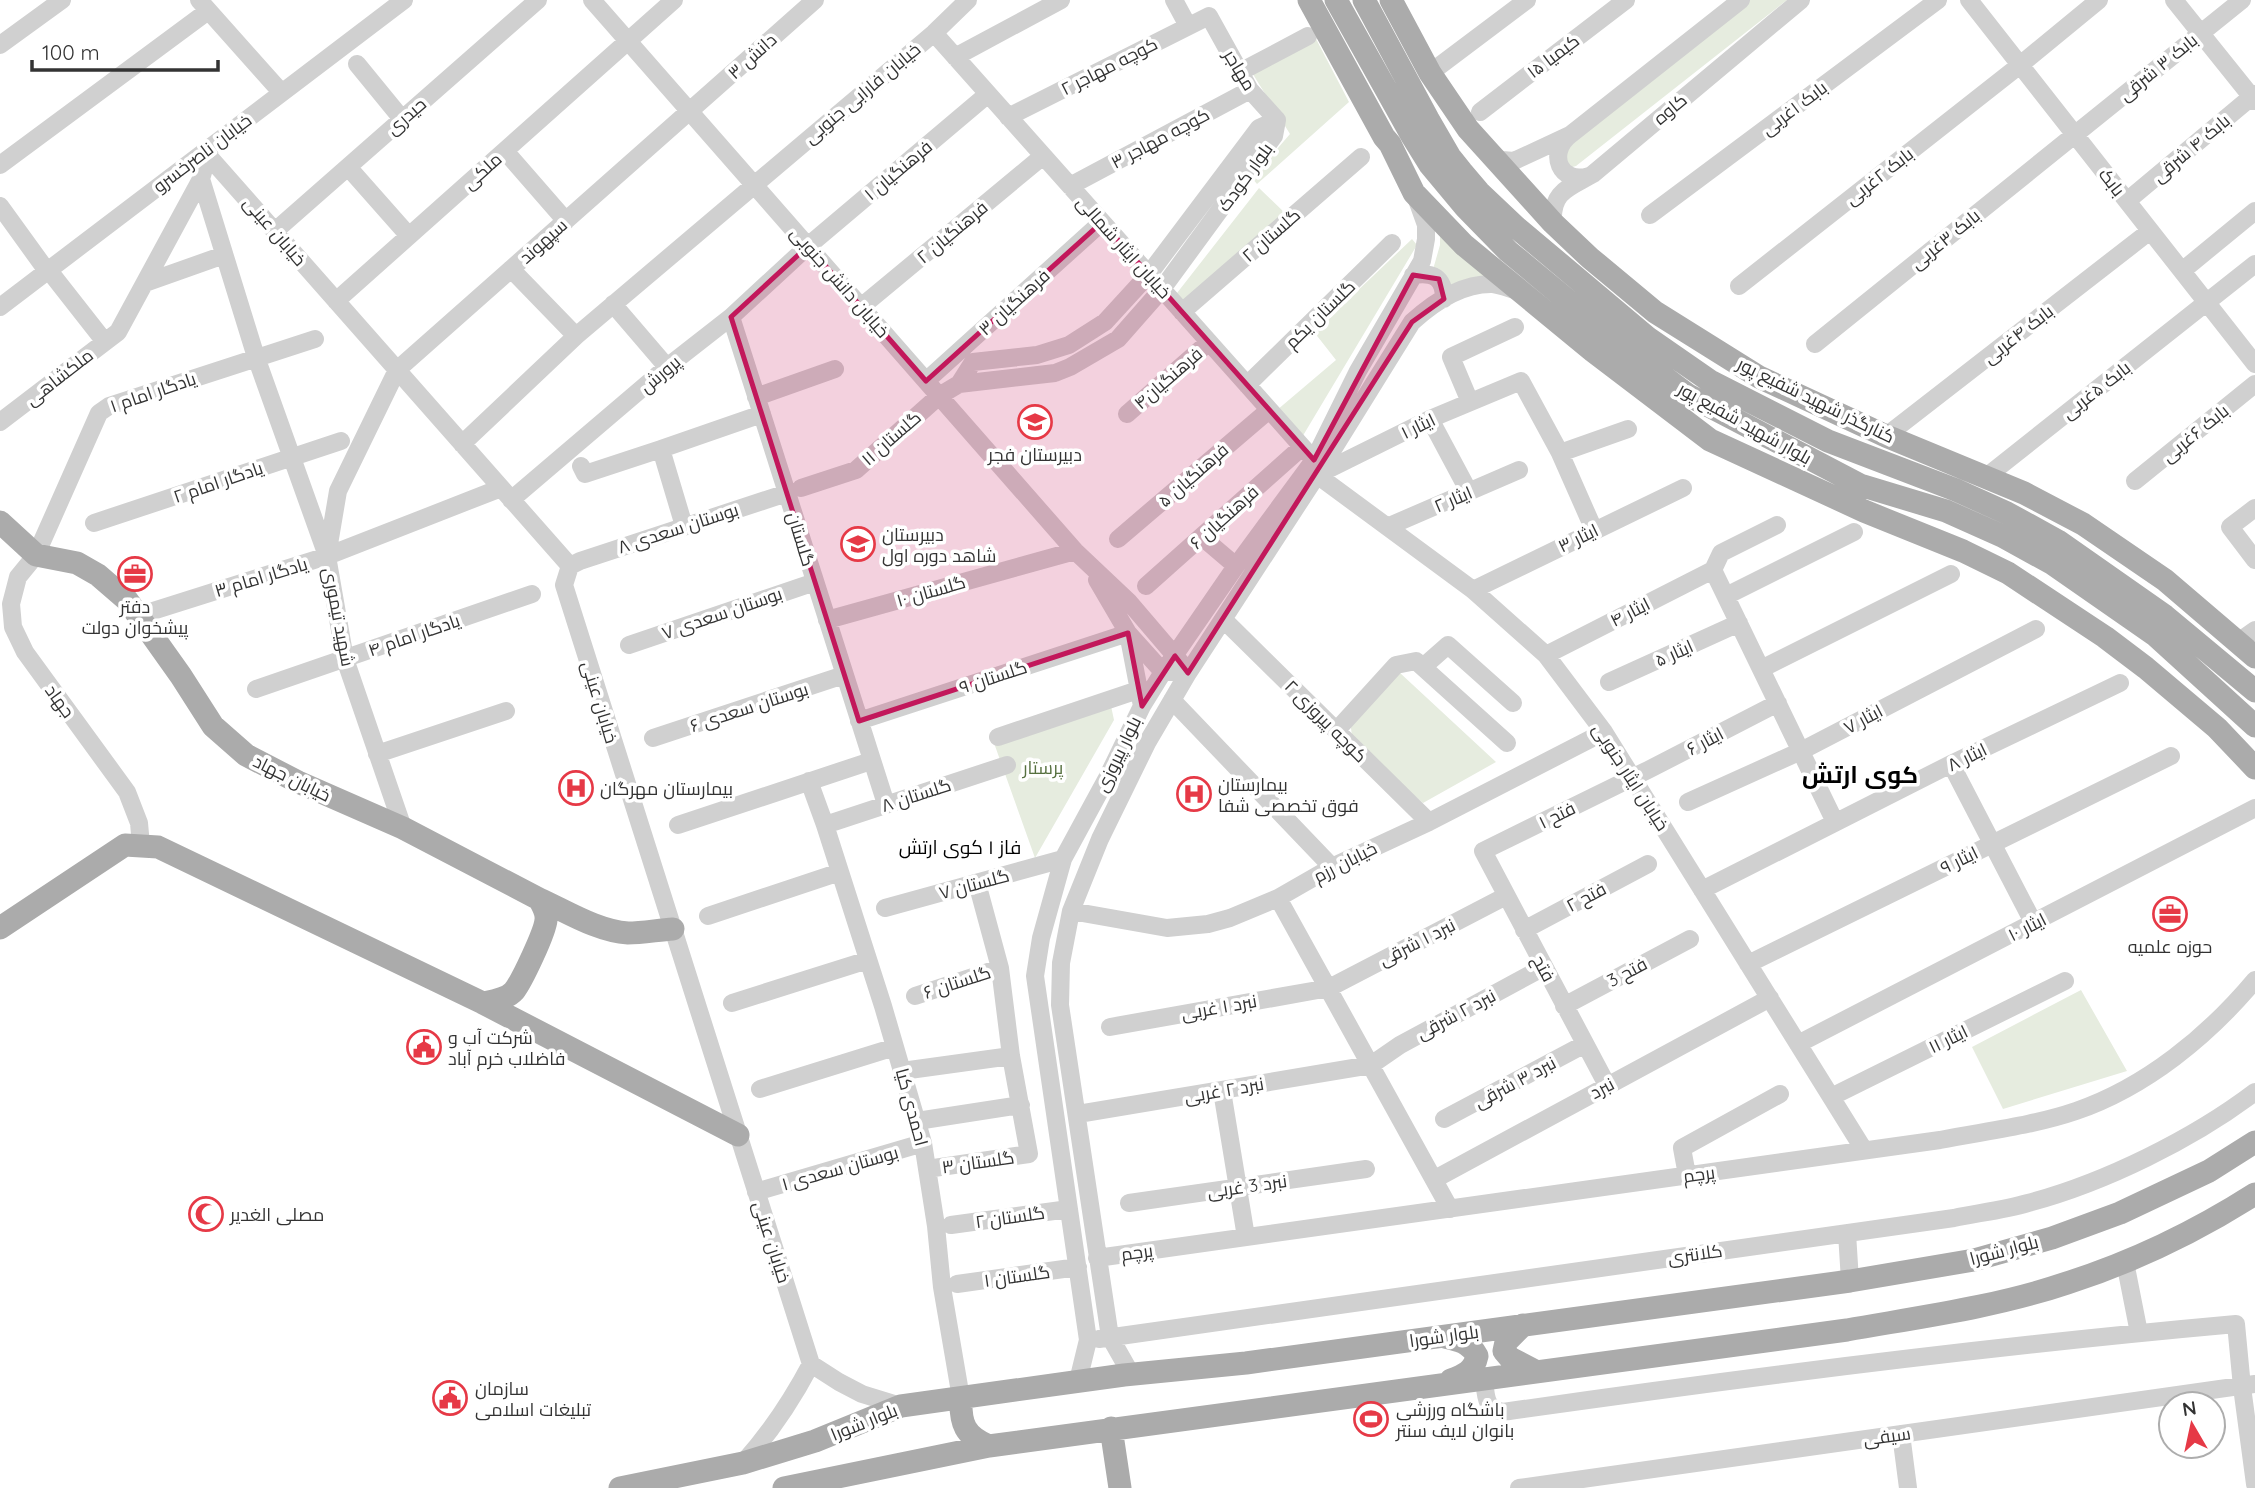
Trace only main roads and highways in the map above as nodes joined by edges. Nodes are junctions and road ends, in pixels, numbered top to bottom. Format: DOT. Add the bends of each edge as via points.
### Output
graph roads {
  1 [pos="1309,0"];
  2 [pos="1334,0"];
  3 [pos="1364,0"];
  4 [pos="1377,0"];
  5 [pos="1391,0"];
  6 [pos="1430,73"];
  7 [pos="1390,144"];
  8 [pos="1590,258"];
  9 [pos="1593,351"];
  10 [pos="1710,381"];
  11 [pos="1825,467"];
  12 [pos="0,522"];
  13 [pos="2249,643"];
  14 [pos="2255,691"];
  15 [pos="2220,692"];
  16 [pos="2255,726"];
  17 [pos="2255,743"];
  18 [pos="2255,768"];
  19 [pos="539,899"];
  20 [pos="0,929"];
  21 [pos="673,929"];
  22 [pos="483,1003"];
  23 [pos="738,1135"];
  24 [pos="2255,1142"];
  25 [pos="2255,1194"];
  26 [pos="1523,1325"];
  27 [pos="1441,1336"];
  28 [pos="1535,1371"];
  29 [pos="1442,1384"];
  30 [pos="961,1398"];
  31 [pos="1111,1428"];
  32 [pos="989,1446"];
  33 [pos="620,1488"];
  34 [pos="784,1488"];
  35 [pos="1119,1488"];
  1 -- 7 [label="main road"];
  2 -- 7 [label="main road" via="1341,30"];
  2 -- 11 [label="main road, بلوار شهید شفیع پور" via="1430,165 1508,251 1688,395"];
  3 -- 10 [label="main road, بلوار شهید شفیع پور" via="1450,157 1479,192 1648,338"];
  4 -- 6 [label="main road" via="1413,59"];
  5 -- 6 [label="main road, کنارگذر شهید شفیع پور"];
  6 -- 8 [label="main road, کنارگذر شهید شفیع پور" via="1468,130"];
  7 -- 9 [label="main road" via="1414,194 1464,245"];
  8 -- 10 [label="main road" via="1624,300"];
  8 -- 13 [label="main road, کنارگذر شهید شفیع پور" via="1655,312 1759,377 2024,493 2083,524"];
  9 -- 11 [label="main road" via="1638,370 1717,425"];
  9 -- 18 [label="main road" via="1710,440 2008,573 2146,668 2217,728"];
  10 -- 14 [label="main road, بلوار شهید شفیع پور" via="1828,441 1994,507 2058,541 2165,616"];
  11 -- 15 [label="main road, بلوار شهید شفیع پور" via="1860,485 1946,511 2053,564 2155,635"];
  12 -- 19 [label="main road, خیابان جهاد" via="36,555 77,563 127,600 213,726 246,755 403,828"];
  15 -- 16 [label="main road, بلوار شهید شفیع پور"];
  15 -- 17 [label="main road"];
  19 -- 21 [label="main road, خیابان جهاد" via="612,930"];
  19 -- 22 [label="main road" via="546,921 513,993"];
  20 -- 22 [label="main road" via="125,845 158,847"];
  22 -- 23 [label="main road"];
  24 -- 26 [label="main road, بلوار شورا" via="2209,1171 2120,1213 1974,1260"];
  25 -- 28 [label="main road" via="2125,1262 2066,1284 1970,1308 1847,1330"];
  26 -- 27 [label="main road, بلوار شورا"];
  26 -- 28 [label="main road" via="1506,1342 1504,1352"];
  27 -- 29 [label="main road" via="1473,1347 1477,1356 1470,1371"];
  27 -- 30 [label="main road, بلوار شورا"];
  28 -- 29 [label="main road"];
  29 -- 31 [label="main road"];
  30 -- 32 [label="main road" via="965,1428"];
  30 -- 33 [label="main road, بلوار شورا" via="901,1406 815,1441 743,1463"];
  31 -- 32 [label="main road"];
  31 -- 35 [label="main road"];
  32 -- 34 [label="main road"];
}
